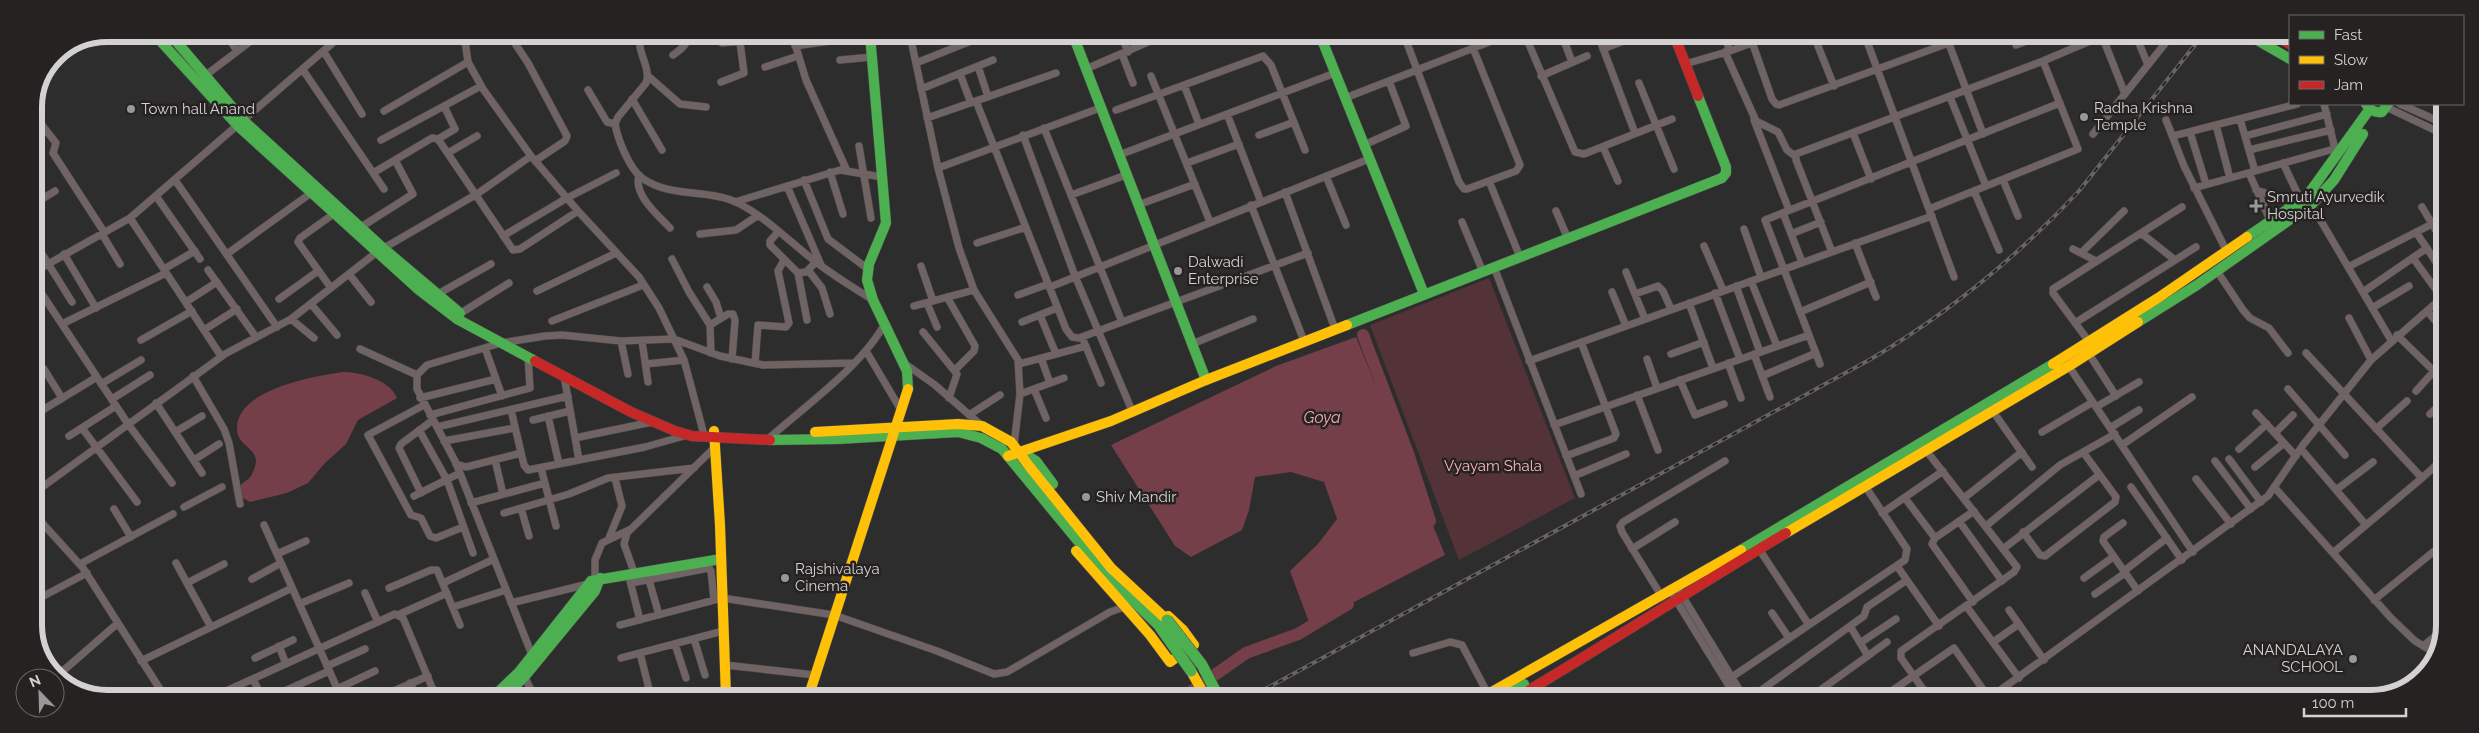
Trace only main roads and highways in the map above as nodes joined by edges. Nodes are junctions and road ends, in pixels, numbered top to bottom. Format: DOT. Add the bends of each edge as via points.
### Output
graph roads {
  1 [pos="162,42"];
  2 [pos="177,42"];
  3 [pos="871,42"];
  4 [pos="1076,42"];
  5 [pos="1323,42"];
  6 [pos="1677,42"];
  7 [pos="2260,42"];
  8 [pos="2289,58"];
  9 [pos="2387,106"];
  10 [pos="2370,109"];
  11 [pos="241,124"];
  12 [pos="380,250"];
  13 [pos="1424,294"];
  14 [pos="2172,295"];
  15 [pos="506,343"];
  16 [pos="2066,362"];
  17 [pos="1206,380"];
  18 [pos="894,433"];
  19 [pos="711,437"];
  20 [pos="1923,446"];
  21 [pos="1017,448"];
  22 [pos="1011,459"];
  23 [pos="721,559"];
  24 [pos="595,580"];
  25 [pos="1672,595"];
  26 [pos="1164,623"];
  27 [pos="523,673"];
  28 [pos="502,690"];
  29 [pos="510,690"];
  30 [pos="726,690"];
  31 [pos="810,690"];
  32 [pos="1201,690"];
  33 [pos="1215,690"];
  34 [pos="1501,690"];
  35 [pos="1529,690"];
  1 -- 11 [label="main road"];
  2 -- 11 [label="main road" via="206,75"];
  3 -- 18 [label="main road" via="886,223 868,268 867,280 873,300 907,371 908,390"];
  4 -- 17 [label="main road"];
  5 -- 13 [label="main road"];
  6 -- 13 [label="main road" via="1726,167 1722,178"];
  7 -- 8 [label="main road"];
  9 -- 10 [label="main road" via="2382,112"];
  10 -- 14 [label="main road" via="2307,196"];
  10 -- 14 [label="main road" via="2334,180 2312,204 2217,271"];
  11 -- 12 [label="main road" via="311,193"];
  11 -- 12 [label="main road" via="361,227"];
  12 -- 15 [label="main road" via="461,314"];
  12 -- 15 [label="main road" via="418,290 457,319"];
  13 -- 17 [label="main road"];
  14 -- 16 [label="main road"];
  15 -- 19 [label="main road" via="653,415"];
  15 -- 19 [label="main road" via="652,422 687,435"];
  16 -- 20 [label="main road"];
  16 -- 20 [label="main road" via="1992,410"];
  17 -- 21 [label="main road" via="1133,413 1075,434"];
  18 -- 19 [label="main road"];
  18 -- 21 [label="main road" via="958,424 982,426"];
  18 -- 22 [label="main road" via="958,432 995,443"];
  18 -- 31 [label="main road"];
  19 -- 23 [label="main road"];
  20 -- 25 [label="main road"];
  20 -- 25 [label="main road" via="1759,549"];
  21 -- 22 [label="main road"];
  21 -- 22 [label="main road" via="1036,461 1115,565 1183,630 1194,645 1170,662 1019,480"];
  21 -- 26 [label="main road" via="1111,568"];
  22 -- 26 [label="main road" via="1106,575"];
  23 -- 24 [label="main road"];
  23 -- 30 [label="main road" via="718,599"];
  24 -- 27 [label="main road" via="532,656"];
  24 -- 27 [label="main road" via="594,591"];
  25 -- 34 [label="main road" via="1616,622"];
  25 -- 35 [label="main road" via="1623,634"];
  26 -- 32 [label="main road, bridge"];
  26 -- 33 [label="main road, bridge" via="1202,665"];
  27 -- 28 [label="main road"];
  27 -- 29 [label="main road"];
}
